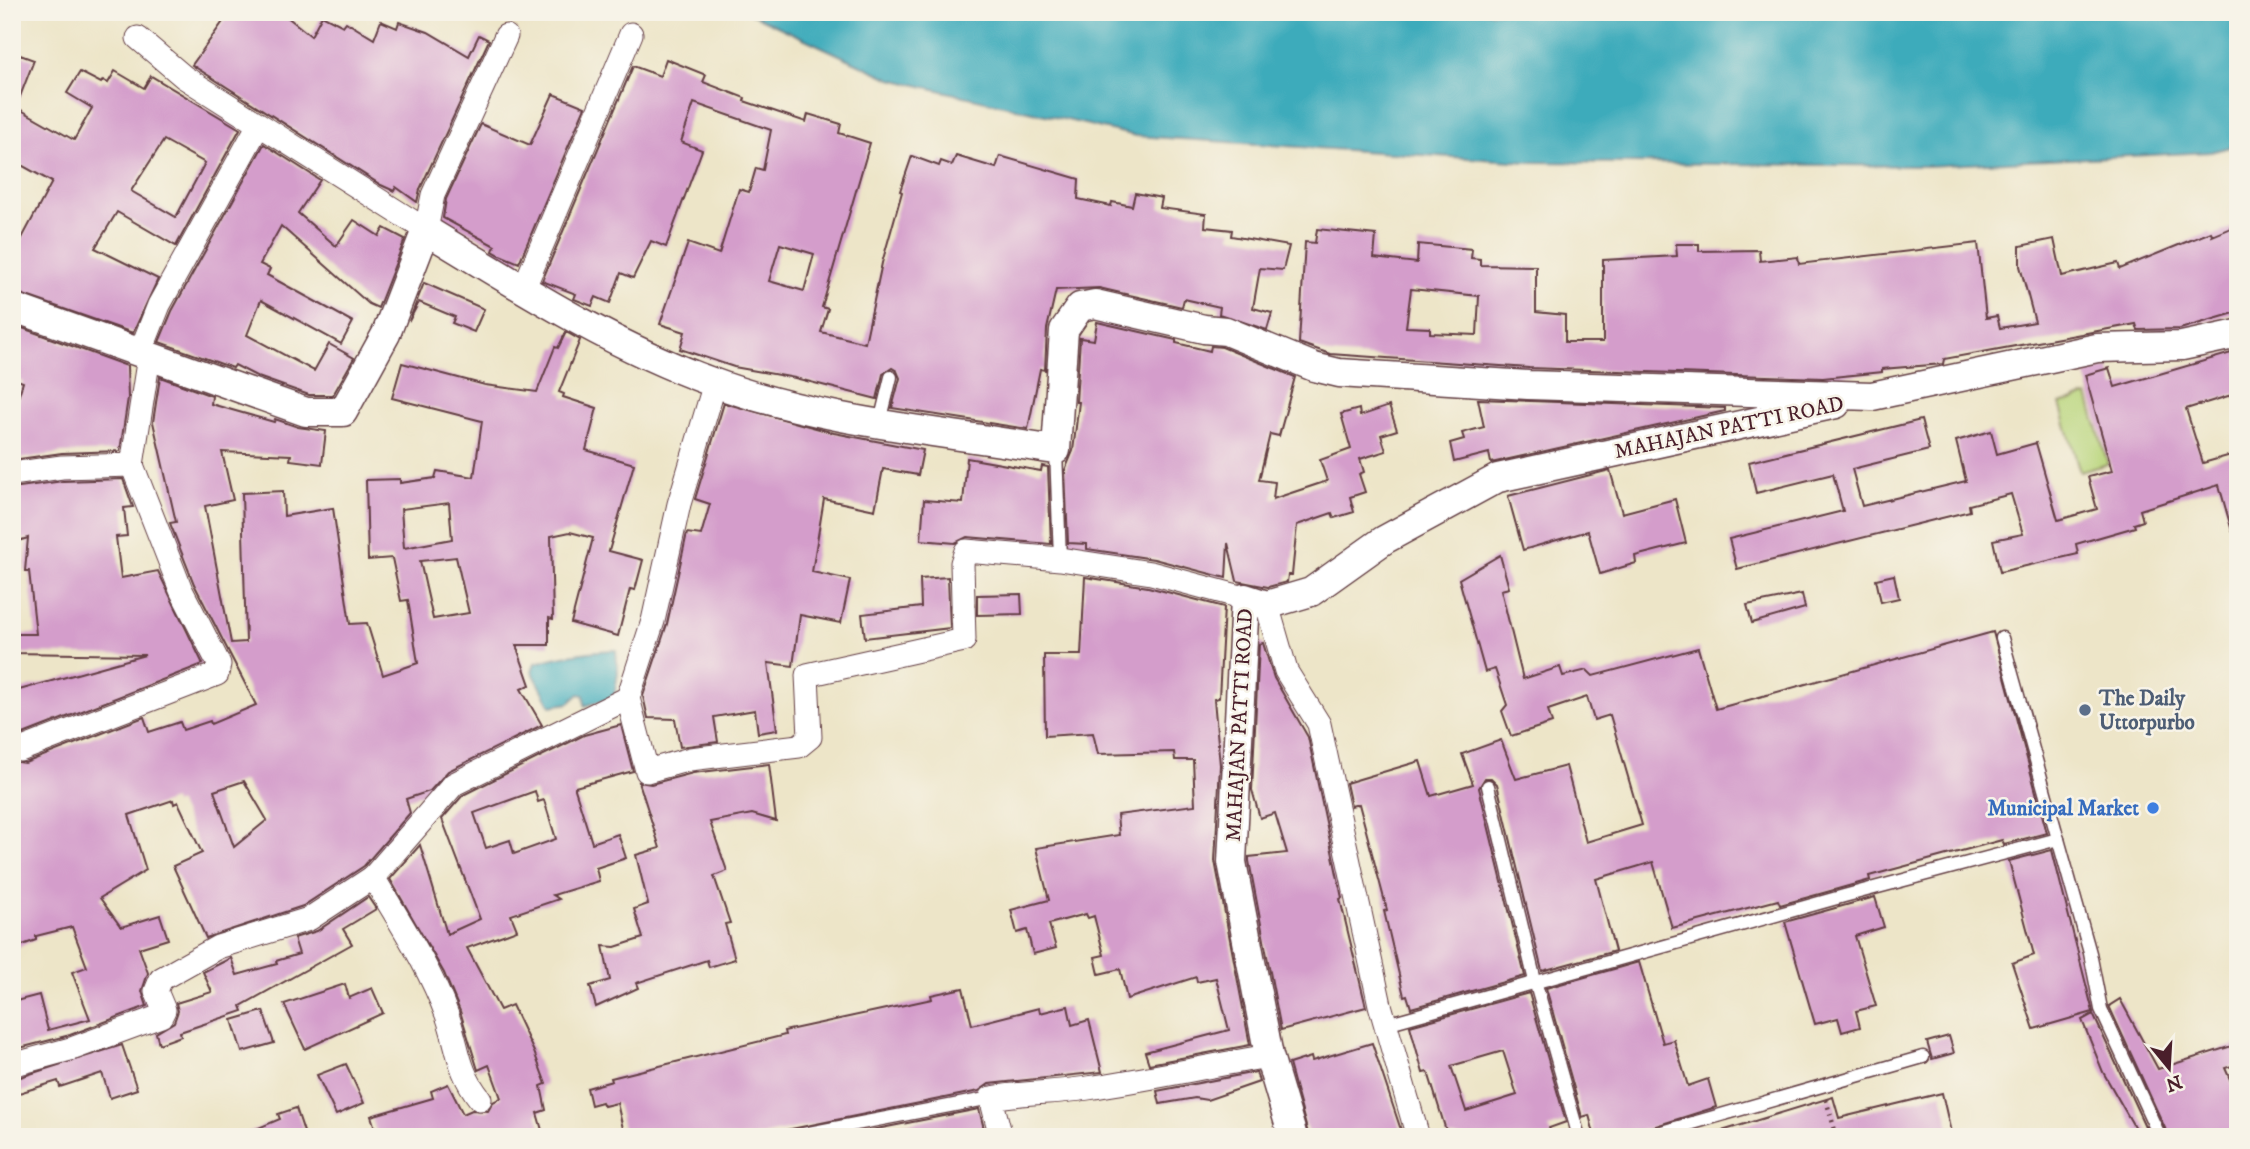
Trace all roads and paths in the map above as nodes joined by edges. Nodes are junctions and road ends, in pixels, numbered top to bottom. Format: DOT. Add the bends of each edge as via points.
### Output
graph roads {
  1 [pos="631,34"];
  2 [pos="506,36"];
  3 [pos="138,38"];
  4 [pos="258,127"];
  5 [pos="426,229"];
  6 [pos="523,290"];
  7 [pos="12,307"];
  8 [pos="2238,334"];
  9 [pos="144,355"];
  10 [pos="891,377"];
  11 [pos="715,383"];
  12 [pos="1872,396"];
  13 [pos="880,422"];
  14 [pos="1056,450"];
  15 [pos="132,465"];
  16 [pos="12,474"];
  17 [pos="1060,559"];
  18 [pos="1256,601"];
  19 [pos="2002,638"];
  20 [pos="628,698"];
  21 [pos="20,750"];
  22 [pos="1488,786"];
  23 [pos="2058,839"];
  24 [pos="373,877"];
  25 [pos="1535,981"];
  26 [pos="1386,1024"];
  27 [pos="1269,1056"];
  28 [pos="1923,1058"];
  29 [pos="12,1065"];
  30 [pos="1822,1086"];
  31 [pos="991,1098"];
  32 [pos="480,1099"];
  33 [pos="788,1137"];
  34 [pos="1001,1137"];
  35 [pos="1293,1137"];
  36 [pos="1419,1137"];
  37 [pos="1579,1137"];
  38 [pos="1644,1137"];
  39 [pos="1837,1137"];
  40 [pos="2160,1137"];
  1 -- 6 [label="street"];
  2 -- 5 [label="street" via="433,195"];
  3 -- 4 [label="street" via="184,77"];
  4 -- 5 [label="street"];
  4 -- 9 [label="street" via="159,305"];
  5 -- 6 [label="street"];
  5 -- 9 [label="street" via="386,334 344,412 306,412"];
  6 -- 11 [label="street" via="663,363"];
  7 -- 9 [label="street"];
  8 -- 12 [label="street" via="2182,346 2097,348"];
  9 -- 15 [label="street"];
  10 -- 13 [label="lane"];
  11 -- 13 [label="street" via="797,407"];
  11 -- 20 [label="street" via="679,505 653,621"];
  12 -- 14 [label="street" via="1528,385 1339,373 1304,364 1226,331 1095,304 1080,307 1064,330"];
  12 -- 18 [label="street, MAHAJAN PATTI ROAD" via="1498,478 1384,540 1311,592"];
  13 -- 14 [label="street"];
  14 -- 17 [label="lane"];
  15 -- 16 [label="street"];
  15 -- 21 [label="street" via="181,590 219,664 217,674"];
  17 -- 18 [label="street" via="1151,573"];
  17 -- 20 [label="street" via="966,551 962,563 964,640 807,675 810,737 799,746 690,759 646,771"];
  18 -- 26 [label="street" via="1286,671 1319,724"];
  18 -- 27 [label="street, MAHAJAN PATTI ROAD" via="1232,862"];
  19 -- 23 [label="lane"];
  20 -- 24 [label="street" via="454,784"];
  22 -- 25 [label="lane"];
  23 -- 25 [label="lane"];
  23 -- 40 [label="lane" via="2101,1009"];
  24 -- 29 [label="street" via="309,919 218,947 161,979 156,991 165,1013 162,1016"];
  24 -- 32 [label="street" via="429,978 446,1014 465,1079"];
  25 -- 26 [label="lane"];
  25 -- 37 [label="lane"];
  26 -- 36 [label="street"];
  27 -- 31 [label="street" via="1168,1076"];
  27 -- 35 [label="street, MAHAJAN PATTI ROAD"];
  28 -- 30 [label="lane"];
  30 -- 38 [label="lane"];
  30 -- 39 [label="path"];
  31 -- 33 [label="lane"];
  31 -- 34 [label="street"];
}
